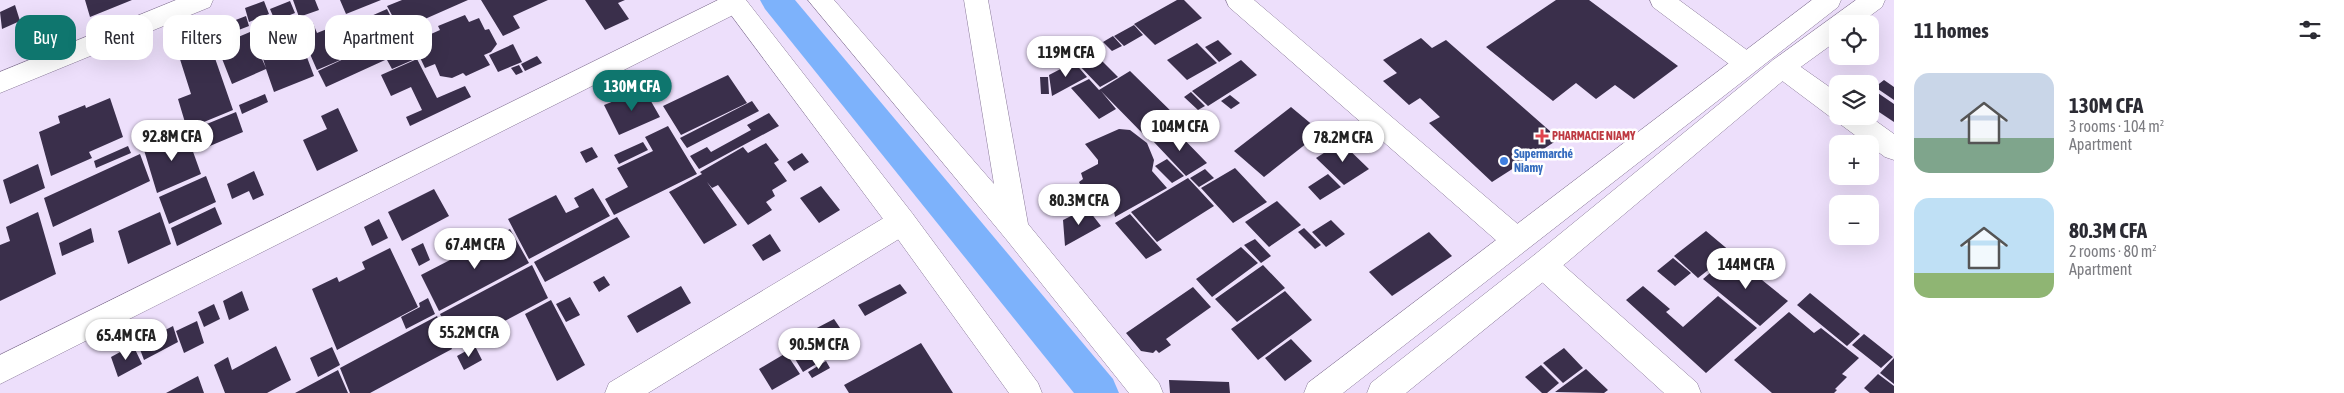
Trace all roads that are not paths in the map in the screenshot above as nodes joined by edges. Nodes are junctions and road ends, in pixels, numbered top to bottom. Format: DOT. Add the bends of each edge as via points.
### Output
graph roads {
  1 [pos="201,0"];
  2 [pos="820,0"];
  3 [pos="976,0"];
  4 [pos="1238,0"];
  5 [pos="1662,0"];
  6 [pos="1829,0"];
  7 [pos="1873,0"];
  8 [pos="733,2"];
  9 [pos="1853,15"];
  10 [pos="1829,33"];
  11 [pos="1746,63"];
  12 [pos="1782,67"];
  13 [pos="0,83"];
  14 [pos="1829,101"];
  15 [pos="1861,125"];
  16 [pos="1894,149"];
  17 [pos="902,222"];
  18 [pos="1016,230"];
  19 [pos="1516,240"];
  20 [pos="1543,266"];
  21 [pos="0,370"];
  22 [pos="620,393"];
  23 [pos="1027,393"];
  24 [pos="1148,393"];
  25 [pos="1319,393"];
  26 [pos="1382,393"];
  27 [pos="1686,393"];
  1 -- 13 [label="street"];
  2 -- 18 [label="street"];
  3 -- 18 [label="street"];
  4 -- 19 [label="street"];
  5 -- 11 [label="street"];
  6 -- 11 [label="street"];
  7 -- 9 [label="street"];
  8 -- 17 [label="street"];
  8 -- 21 [label="street"];
  10 -- 12 [label="street"];
  11 -- 19 [label="street"];
  12 -- 14 [label="street"];
  12 -- 20 [label="street"];
  15 -- 16 [label="street"];
  17 -- 22 [label="street"];
  17 -- 23 [label="street"];
  18 -- 24 [label="street"];
  19 -- 25 [label="street"];
  20 -- 26 [label="street"];
  20 -- 27 [label="street"];
}
